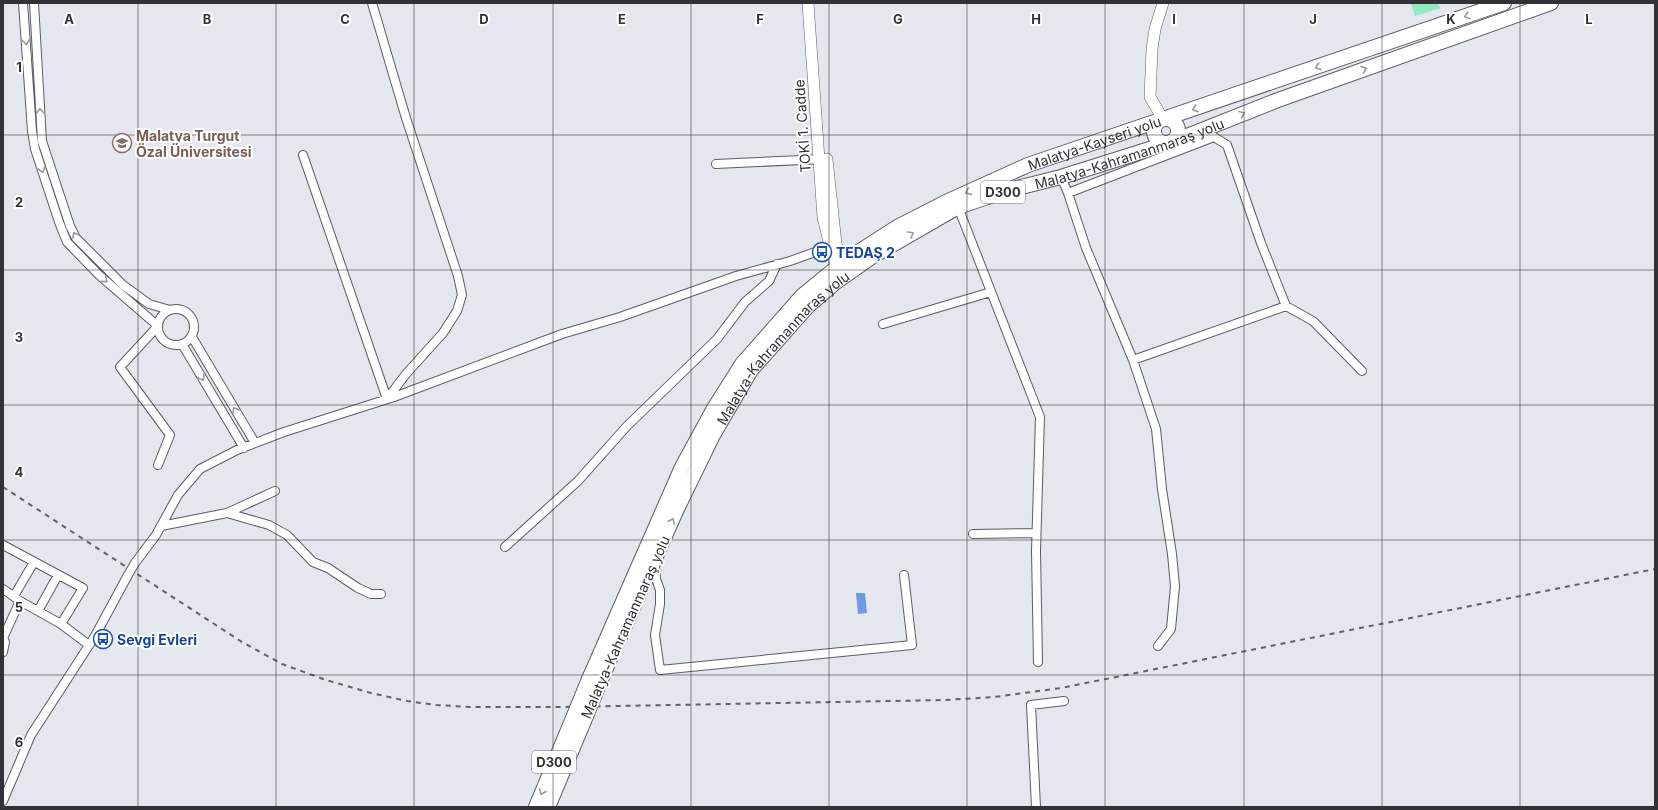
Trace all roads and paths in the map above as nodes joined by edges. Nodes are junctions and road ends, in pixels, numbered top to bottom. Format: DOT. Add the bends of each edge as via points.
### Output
graph roads {
  1 [pos="23,3"];
  2 [pos="34,3"];
  3 [pos="372,3"];
  4 [pos="808,3"];
  5 [pos="814,3"];
  6 [pos="1163,3"];
  7 [pos="1504,3"];
  8 [pos="1551,3"];
  9 [pos="1163,119"];
  10 [pos="1172,142"];
  11 [pos="303,155"];
  12 [pos="823,159"];
  13 [pos="716,164"];
  14 [pos="1061,177"];
  15 [pos="1068,193"];
  16 [pos="958,207"];
  17 [pos="833,245"];
  18 [pos="776,264"];
  19 [pos="842,264"];
  20 [pos="992,292"];
  21 [pos="1286,306"];
  22 [pos="170,310"];
  23 [pos="883,324"];
  24 [pos="158,326"];
  25 [pos="192,337"];
  26 [pos="182,344"];
  27 [pos="1133,360"];
  28 [pos="1362,371"];
  29 [pos="387,399"];
  30 [pos="255,443"];
  31 [pos="244,448"];
  32 [pos="158,465"];
  33 [pos="275,491"];
  34 [pos="227,513"];
  35 [pos="160,526"];
  36 [pos="1036,533"];
  37 [pos="973,534"];
  38 [pos="3,544"];
  39 [pos="505,547"];
  40 [pos="655,561"];
  41 [pos="34,562"];
  42 [pos="904,575"];
  43 [pos="58,576"];
  44 [pos="3,589"];
  45 [pos="381,594"];
  46 [pos="17,598"];
  47 [pos="38,611"];
  48 [pos="61,624"];
  49 [pos="89,645"];
  50 [pos="1158,646"];
  51 [pos="3,652"];
  52 [pos="1038,662"];
  53 [pos="596,678"];
  54 [pos="1064,701"];
  55 [pos="578,719"];
  56 [pos="3,801"];
  57 [pos="536,807"];
  58 [pos="548,807"];
  59 [pos="1036,807"];
  1 -- 24 [label="street, one-way" via="34,143 58,222 67,242 81,257"];
  22 -- 2 [label="street, one-way" via="149,304 123,285 73,232 42,140"];
  3 -- 29 [label="street" via="462,295 457,311 443,333"];
  4 -- 12 [label="main road, TOKİ 1. Cadde"];
  5 -- 12 [label="main road, TOKİ 1. Cadde"];
  6 -- 9 [label="main road" via="1152,49 1150,96"];
  7 -- 9 [label="highway, Malatya-Kayseri yolu / D300, one-way"];
  10 -- 8 [label="highway, Malatya-Kahramanmaraş yolu / D300, one-way" via="1278,100"];
  9 -- 10 [label="highway" via="1171,120 1177,125 1179,133"];
  9 -- 19 [label="highway, Malatya-Kayseri yolu / D300, one-way" via="1028,165 946,202 899,226"];
  10 -- 14 [label="highway, Malatya-Kahramanmaraş yolu / D300"];
  11 -- 29 [label="street"];
  12 -- 13 [label="street"];
  12 -- 17 [label="main road, TOKİ 1. Cadde"];
  14 -- 15 [label="street"];
  14 -- 16 [label="highway, Malatya-Kahramanmaraş yolu / D300" via="1005,191"];
  15 -- 21 [label="street" via="1214,137 1227,145"];
  15 -- 27 [label="street" via="1086,248"];
  16 -- 20 [label="street"];
  40 -- 16 [label="highway, Malatya-Kahramanmaraş yolu / D300, one-way" via="713,435 751,370 808,306 836,282 873,256"];
  17 -- 18 [label="street"];
  17 -- 19 [label="main road"];
  18 -- 29 [label="street" via="562,334"];
  18 -- 39 [label="street" via="769,281 745,302 717,339 627,426 578,481"];
  19 -- 53 [label="highway, Malatya-Kayseri yolu / D300" via="802,296 742,364 713,410 682,467"];
  20 -- 23 [label="street"];
  20 -- 36 [label="street" via="1040,417"];
  21 -- 27 [label="street"];
  21 -- 28 [label="street" via="1313,321"];
  22 -- 24 [label="street" via="162,314"];
  22 -- 25 [label="street" via="179,308 190,314 194,325"];
  24 -- 26 [label="street" via="158,332 165,341 170,344"];
  24 -- 32 [label="street" via="120,367 170,435"];
  25 -- 26 [label="street"];
  30 -- 25 [label="street, one-way"];
  26 -- 31 [label="street, one-way"];
  27 -- 50 [label="street" via="1156,429 1172,560 1174,586 1171,629"];
  29 -- 30 [label="street"];
  30 -- 31 [label="street"];
  31 -- 35 [label="street" via="200,469 178,495"];
  33 -- 34 [label="street"];
  34 -- 35 [label="street"];
  34 -- 45 [label="street" via="269,525 287,535 313,562 328,568 370,594"];
  35 -- 49 [label="street, bridge" via="135,563"];
  36 -- 37 [label="street"];
  36 -- 52 [label="street"];
  38 -- 41 [label="street"];
  40 -- 42 [label="street" via="656,579 660,590 656,635 660,670 912,645"];
  40 -- 53 [label="highway, Malatya-Kahramanmaraş yolu / D300"];
  41 -- 43 [label="street"];
  41 -- 46 [label="street"];
  43 -- 47 [label="street"];
  43 -- 48 [label="street" via="83,588"];
  44 -- 46 [label="street"];
  46 -- 47 [label="street"];
  46 -- 51 [label="street" via="3,638"];
  47 -- 48 [label="street"];
  48 -- 49 [label="street"];
  49 -- 56 [label="street" via="31,735"];
  53 -- 55 [label="highway, Malatya-Kayseri yolu / D300, bridge"];
  54 -- 59 [label="street" via="1031,705"];
  55 -- 57 [label="highway, Malatya-Kayseri yolu / D300, one-way"];
  55 -- 58 [label="highway, Malatya-Kahramanmaraş yolu / D300"];
}
